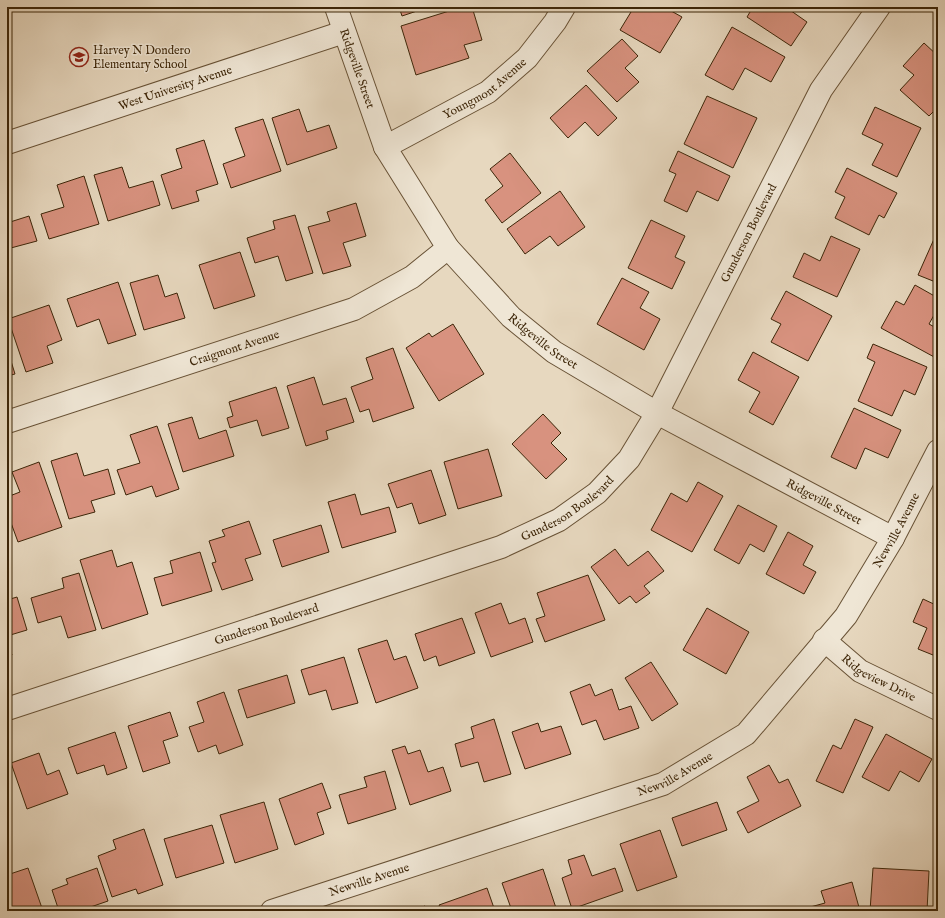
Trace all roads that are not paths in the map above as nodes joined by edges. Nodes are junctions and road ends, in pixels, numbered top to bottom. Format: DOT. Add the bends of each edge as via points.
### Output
graph roads {
  1 [pos="336,7"];
  2 [pos="564,7"];
  3 [pos="879,7"];
  4 [pos="344,32"];
  5 [pos="7,143"];
  6 [pos="385,146"];
  7 [pos="448,248"];
  8 [pos="657,413"];
  9 [pos="7,422"];
  10 [pos="938,451"];
  11 [pos="893,538"];
  12 [pos="824,640"];
  13 [pos="7,709"];
  14 [pos="938,709"];
  15 [pos="272,911"];
  1 -- 4 [label="street, Ridgeville Street"];
  2 -- 6 [label="street, Youngmont Avenue" via="527,58 488,92"];
  3 -- 8 [label="street, Gunderson Boulevard" via="821,90"];
  4 -- 5 [label="street, West University Avenue"];
  4 -- 6 [label="street, Ridgeville Street"];
  6 -- 7 [label="street, Ridgeville Street"];
  7 -- 8 [label="street, Ridgeville Street" via="511,317 554,352"];
  7 -- 9 [label="street, Craigmont Avenue" via="412,277 354,309"];
  8 -- 11 [label="street, Ridgeville Street"];
  8 -- 13 [label="street, Gunderson Boulevard" via="629,459 597,493 559,520 501,547"];
  10 -- 11 [label="street, Newville Avenue"];
  11 -- 12 [label="street, Newville Avenue" via="846,616"];
  12 -- 14 [label="street, Ridgeview Drive" via="860,671"];
  12 -- 15 [label="street, Newville Avenue" via="746,734 663,784"];
}
